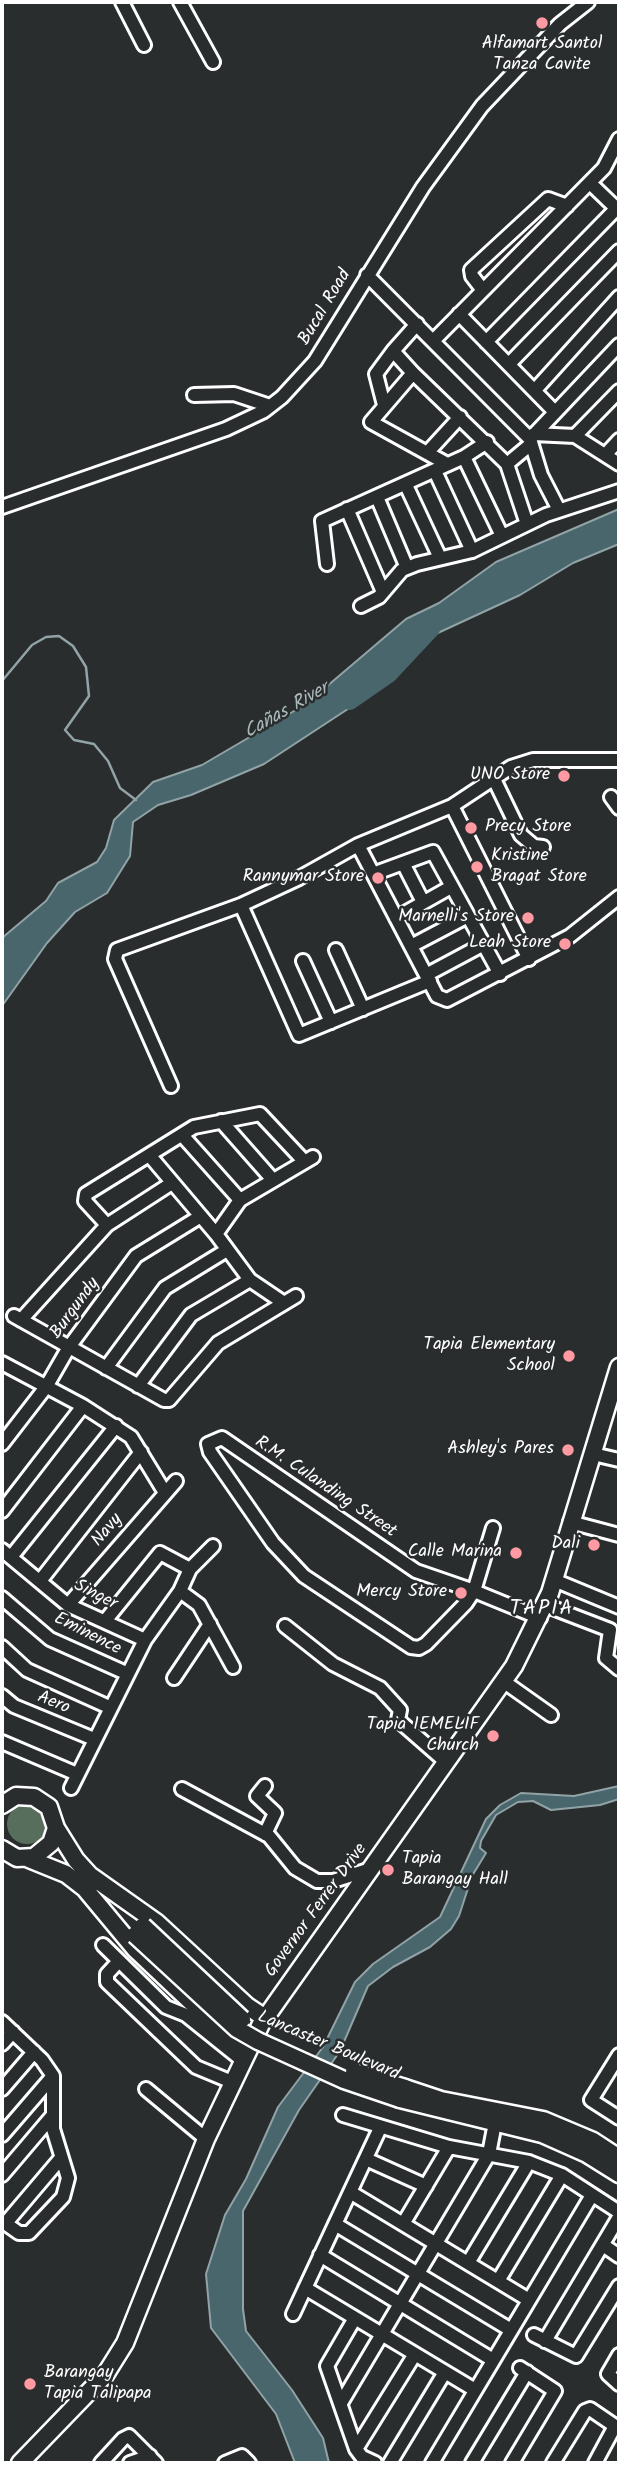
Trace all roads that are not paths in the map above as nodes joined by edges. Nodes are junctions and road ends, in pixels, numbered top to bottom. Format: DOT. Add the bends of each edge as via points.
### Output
graph roads {
  1 [pos="121,2"];
  2 [pos="180,2"];
  3 [pos="583,3"];
  4 [pos="144,46"];
  5 [pos="213,62"];
  6 [pos="619,139"];
  7 [pos="614,159"];
  8 [pos="590,183"];
  9 [pos="567,206"];
  10 [pos="618,210"];
  11 [pos="619,251"];
  12 [pos="367,275"];
  13 [pos="482,289"];
  14 [pos="619,297"];
  15 [pos="458,314"];
  16 [pos="417,324"];
  17 [pos="433,341"];
  18 [pos="486,342"];
  19 [pos="619,345"];
  20 [pos="393,351"];
  21 [pos="509,364"];
  22 [pos="413,373"];
  23 [pos="534,390"];
  24 [pos="619,391"];
  25 [pos="194,395"];
  26 [pos="384,405"];
  27 [pos="270,406"];
  28 [pos="554,411"];
  29 [pos="460,417"];
  30 [pos="575,436"];
  31 [pos="532,439"];
  32 [pos="619,440"];
  33 [pos="487,442"];
  34 [pos="427,453"];
  35 [pos="606,454"];
  36 [pos="464,457"];
  37 [pos="447,464"];
  38 [pos="507,464"];
  39 [pos="619,464"];
  40 [pos="435,471"];
  41 [pos="406,485"];
  42 [pos="619,491"];
  43 [pos="377,497"];
  44 [pos="2,507"];
  45 [pos="347,509"];
  46 [pos="559,510"];
  47 [pos="527,524"];
  48 [pos="502,537"];
  49 [pos="472,551"];
  50 [pos="440,558"];
  51 [pos="327,564"];
  52 [pos="407,568"];
  53 [pos="383,592"];
  54 [pos="361,606"];
  55 [pos="619,760"];
  56 [pos="493,777"];
  57 [pos="611,797"];
  58 [pos="452,806"];
  59 [pos="619,808"];
  60 [pos="358,845"];
  61 [pos="543,847"];
  62 [pos="404,863"];
  63 [pos="373,874"];
  64 [pos="452,887"];
  65 [pos="619,897"];
  66 [pos="424,902"];
  67 [pos="241,905"];
  68 [pos="468,916"];
  69 [pos="396,918"];
  70 [pos="484,944"];
  71 [pos="411,946"];
  72 [pos="336,950"];
  73 [pos="529,959"];
  74 [pos="303,961"];
  75 [pos="500,974"];
  76 [pos="428,978"];
  77 [pos="363,1009"];
  78 [pos="331,1022"];
  79 [pos="171,1086"];
  80 [pos="221,1121"];
  81 [pos="181,1135"];
  82 [pos="150,1156"];
  83 [pos="273,1180"];
  84 [pos="172,1183"];
  85 [pos="240,1200"];
  86 [pos="201,1216"];
  87 [pos="107,1225"];
  88 [pos="216,1234"];
  89 [pos="227,1250"];
  90 [pos="250,1280"];
  91 [pos="296,1296"];
  92 [pos="284,1303"];
  93 [pos="69,1347"];
  94 [pos="619,1367"];
  95 [pos="106,1368"];
  96 [pos="4,1370"];
  97 [pos="138,1386"];
  98 [pos="46,1387"];
  99 [pos="83,1406"];
  100 [pos="116,1426"];
  101 [pos="2,1444"];
  102 [pos="141,1452"];
  103 [pos="593,1454"];
  104 [pos="619,1460"];
  105 [pos="176,1481"];
  106 [pos="164,1491"];
  107 [pos="2,1511"];
  108 [pos="570,1522"];
  109 [pos="493,1528"];
  110 [pos="619,1535"];
  111 [pos="214,1546"];
  112 [pos="7,1553"];
  113 [pos="190,1569"];
  114 [pos="554,1580"];
  115 [pos="40,1581"];
  116 [pos="180,1591"];
  117 [pos="474,1591"];
  118 [pos="2,1598"];
  119 [pos="68,1605"];
  120 [pos="619,1607"];
  121 [pos="542,1611"];
  122 [pos="105,1621"];
  123 [pos="210,1625"];
  124 [pos="285,1626"];
  125 [pos="145,1640"];
  126 [pos="2,1647"];
  127 [pos="233,1667"];
  128 [pos="619,1669"];
  129 [pos="126,1674"];
  130 [pos="174,1678"];
  131 [pos="503,1681"];
  132 [pos="2,1696"];
  133 [pos="109,1707"];
  134 [pos="551,1715"];
  135 [pos="94,1739"];
  136 [pos="2,1742"];
  137 [pos="446,1762"];
  138 [pos="77,1774"];
  139 [pos="265,1786"];
  140 [pos="71,1788"];
  141 [pos="182,1789"];
  142 [pos="6,1797"];
  143 [pos="56,1828"];
  144 [pos="265,1834"];
  145 [pos="2,1851"];
  146 [pos="29,1858"];
  147 [pos="372,1869"];
  148 [pos="86,1880"];
  149 [pos="103,1945"];
  150 [pos="118,1961"];
  151 [pos="265,2018"];
  152 [pos="2,2022"];
  153 [pos="13,2032"];
  154 [pos="2,2044"];
  155 [pos="34,2052"];
  156 [pos="245,2054"];
  157 [pos="617,2062"];
  158 [pos="53,2076"];
  159 [pos="232,2082"];
  160 [pos="2,2088"];
  161 [pos="146,2089"];
  162 [pos="403,2094"];
  163 [pos="53,2115"];
  164 [pos="343,2115"];
  165 [pos="619,2118"];
  166 [pos="495,2123"];
  167 [pos="380,2128"];
  168 [pos="2,2135"];
  169 [pos="206,2139"];
  170 [pos="449,2147"];
  171 [pos="488,2154"];
  172 [pos="61,2158"];
  173 [pos="619,2158"];
  174 [pos="366,2159"];
  175 [pos="528,2162"];
  176 [pos="619,2174"];
  177 [pos="2,2175"];
  178 [pos="562,2175"];
  179 [pos="426,2186"];
  180 [pos="350,2192"];
  181 [pos="592,2195"];
  182 [pos="619,2214"];
  183 [pos="4,2222"];
  184 [pos="335,2224"];
  185 [pos="403,2224"];
  186 [pos="435,2244"];
  187 [pos="603,2245"];
  188 [pos="320,2255"];
  189 [pos="619,2256"];
  190 [pos="468,2263"];
  191 [pos="417,2274"];
  192 [pos="498,2281"];
  193 [pos="619,2286"];
  194 [pos="305,2288"];
  195 [pos="529,2300"];
  196 [pos="400,2303"];
  197 [pos="293,2314"];
  198 [pos="355,2318"];
  199 [pos="511,2330"];
  200 [pos="382,2334"];
  201 [pos="415,2354"];
  202 [pos="619,2355"];
  203 [pos="494,2360"];
  204 [pos="445,2372"];
  205 [pos="619,2384"];
  206 [pos="475,2390"];
  207 [pos="341,2403"];
  208 [pos="356,2449"];
  209 [pos="153,2459"];
  210 [pos="20,2463"];
  211 [pos="102,2463"];
  212 [pos="130,2463"];
  213 [pos="225,2463"];
  214 [pos="249,2463"];
  215 [pos="375,2463"];
  216 [pos="390,2463"];
  217 [pos="432,2463"];
  218 [pos="472,2463"];
  219 [pos="512,2463"];
  220 [pos="553,2463"];
  221 [pos="595,2463"];
  1 -- 4 [label="street"];
  2 -- 5 [label="street"];
  3 -- 12 [label="street, Bucal Road" via="482,106"];
  6 -- 7 [label="street"];
  7 -- 8 [label="street"];
  8 -- 9 [label="street"];
  8 -- 10 [label="street"];
  9 -- 13 [label="street"];
  9 -- 13 [label="street" via="548,199 471,270"];
  10 -- 18 [label="street"];
  11 -- 21 [label="street"];
  12 -- 16 [label="street"];
  12 -- 27 [label="street, Bucal Road" via="315,362"];
  13 -- 15 [label="street"];
  14 -- 23 [label="street"];
  15 -- 17 [label="street"];
  15 -- 18 [label="street"];
  16 -- 17 [label="street"];
  16 -- 20 [label="street"];
  17 -- 31 [label="street"];
  18 -- 21 [label="street"];
  19 -- 28 [label="street"];
  20 -- 22 [label="street"];
  20 -- 26 [label="street" via="376,374"];
  21 -- 23 [label="street"];
  22 -- 26 [label="street"];
  22 -- 29 [label="street"];
  23 -- 28 [label="street"];
  24 -- 30 [label="street"];
  25 -- 27 [label="street" via="234,394"];
  26 -- 34 [label="street" via="371,422"];
  27 -- 44 [label="street, Bucal Road" via="226,429"];
  28 -- 31 [label="street"];
  29 -- 33 [label="street"];
  29 -- 34 [label="street"];
  30 -- 31 [label="street"];
  30 -- 35 [label="street"];
  31 -- 38 [label="street"];
  31 -- 46 [label="street" via="541,475"];
  32 -- 35 [label="street"];
  33 -- 36 [label="street"];
  33 -- 38 [label="street"];
  34 -- 37 [label="street"];
  35 -- 39 [label="street"];
  36 -- 37 [label="street"];
  36 -- 48 [label="street"];
  37 -- 40 [label="street"];
  38 -- 47 [label="street"];
  40 -- 41 [label="street"];
  40 -- 49 [label="street"];
  41 -- 43 [label="street"];
  41 -- 50 [label="street"];
  42 -- 46 [label="street"];
  43 -- 45 [label="street"];
  43 -- 52 [label="street"];
  45 -- 51 [label="street" via="322,521"];
  45 -- 53 [label="street"];
  46 -- 47 [label="street"];
  47 -- 48 [label="street"];
  48 -- 49 [label="street"];
  49 -- 50 [label="street"];
  50 -- 52 [label="street"];
  52 -- 53 [label="street"];
  53 -- 54 [label="street"];
  55 -- 56 [label="street" via="533,760"];
  56 -- 58 [label="street"];
  56 -- 61 [label="street" via="521,835"];
  57 -- 59 [label="street"];
  58 -- 60 [label="street"];
  58 -- 73 [label="street"];
  60 -- 63 [label="street"];
  60 -- 67 [label="street"];
  62 -- 63 [label="street"];
  62 -- 64 [label="street" via="433,852"];
  62 -- 66 [label="street"];
  63 -- 69 [label="street"];
  64 -- 66 [label="street"];
  64 -- 68 [label="street"];
  65 -- 73 [label="street" via="570,936"];
  66 -- 69 [label="street"];
  67 -- 78 [label="street" via="299,1035"];
  67 -- 79 [label="street" via="115,954"];
  68 -- 70 [label="street"];
  68 -- 71 [label="street"];
  69 -- 71 [label="street"];
  70 -- 75 [label="street"];
  70 -- 76 [label="street"];
  71 -- 76 [label="street"];
  72 -- 77 [label="street"];
  73 -- 75 [label="street"];
  74 -- 78 [label="street"];
  75 -- 76 [label="street" via="447,1000 437,996"];
  76 -- 77 [label="street"];
  77 -- 78 [label="street"];
  80 -- 81 [label="street"];
  80 -- 83 [label="street"];
  80 -- 83 [label="street" via="260,1114 309,1159"];
  81 -- 82 [label="street"];
  81 -- 85 [label="street"];
  82 -- 84 [label="street"];
  82 -- 87 [label="street" via="86,1194 85,1201"];
  83 -- 85 [label="street"];
  84 -- 86 [label="street"];
  84 -- 87 [label="street"];
  85 -- 88 [label="street"];
  86 -- 88 [label="street"];
  86 -- 93 [label="street, Burgundy" via="136,1256"];
  87 -- 93 [label="street" via="17,1318"];
  88 -- 89 [label="street"];
  89 -- 90 [label="street"];
  89 -- 95 [label="street" via="165,1288"];
  90 -- 92 [label="street"];
  90 -- 97 [label="street" via="191,1315"];
  91 -- 92 [label="street"];
  92 -- 97 [label="street" via="218,1343 175,1397 164,1400"];
  93 -- 95 [label="street"];
  93 -- 98 [label="street, Burgundy"];
  94 -- 103 [label="main road, Governor Ferrer Drive"];
  95 -- 97 [label="street"];
  96 -- 98 [label="street"];
  98 -- 99 [label="street"];
  98 -- 101 [label="street, Burgundy"];
  99 -- 100 [label="street"];
  99 -- 107 [label="street"];
  100 -- 102 [label="street"];
  100 -- 112 [label="street"];
  102 -- 106 [label="street"];
  102 -- 115 [label="street"];
  103 -- 104 [label="street"];
  103 -- 108 [label="main road, Governor Ferrer Drive"];
  105 -- 106 [label="street, Navy"];
  106 -- 119 [label="street, Navy"];
  108 -- 110 [label="street"];
  108 -- 114 [label="main road, Governor Ferrer Drive"];
  109 -- 117 [label="street"];
  111 -- 113 [label="street"];
  112 -- 115 [label="street, Singer"];
  113 -- 116 [label="street"];
  113 -- 122 [label="street" via="160,1553"];
  114 -- 120 [label="street"];
  114 -- 121 [label="main road, Governor Ferrer Drive"];
  115 -- 119 [label="street, Singer"];
  116 -- 123 [label="street" via="199,1605"];
  116 -- 125 [label="street"];
  117 -- 117 [label="street, R.M. Culanding Street" via="416,1571 222,1438 208,1444 273,1543 304,1576 411,1647 426,1644"];
  117 -- 121 [label="street, R.M. Culanding Street"];
  118 -- 129 [label="street, Eminence" via="50,1639"];
  119 -- 122 [label="street, Singer"];
  121 -- 128 [label="street, R.M. Culanding Street" via="610,1630 606,1658"];
  121 -- 131 [label="main road, Governor Ferrer Drive"];
  122 -- 125 [label="street, Singer"];
  123 -- 127 [label="street"];
  123 -- 130 [label="street"];
  124 -- 137 [label="street" via="332,1664 380,1688 400,1710 398,1720"];
  125 -- 129 [label="street"];
  126 -- 133 [label="street" via="27,1670"];
  129 -- 133 [label="street"];
  131 -- 134 [label="street"];
  131 -- 137 [label="main road, Governor Ferrer Drive"];
  132 -- 135 [label="street, Aero" via="14,1706"];
  133 -- 135 [label="street"];
  135 -- 138 [label="street"];
  136 -- 138 [label="street"];
  137 -- 147 [label="main road, Governor Ferrer Drive"];
  138 -- 140 [label="street"];
  139 -- 144 [label="street" via="257,1796 275,1813"];
  141 -- 144 [label="street"];
  142 -- 143 [label="main road, Lancaster Boulevard" via="28,1796 44,1803"];
  143 -- 146 [label="main road" via="48,1848"];
  143 -- 148 [label="main road, Lancaster Boulevard"];
  144 -- 147 [label="street" via="295,1868 317,1881"];
  145 -- 146 [label="main road, Lancaster Boulevard"];
  146 -- 148 [label="main road, Lancaster Boulevard"];
  147 -- 151 [label="main road, Governor Ferrer Drive"];
  148 -- 151 [label="main road" via="156,1922"];
  148 -- 156 [label="main road" via="135,1949"];
  148 -- 162 [label="main road, Lancaster Boulevard, bridge" via="237,2029 344,2080"];
  149 -- 150 [label="street"];
  150 -- 156 [label="street" via="166,2007"];
  150 -- 159 [label="street" via="107,1974 107,1982 196,2067"];
  151 -- 156 [label="main road, Governor Ferrer Drive"];
  152 -- 153 [label="street"];
  153 -- 154 [label="street"];
  153 -- 155 [label="street"];
  155 -- 158 [label="street"];
  155 -- 160 [label="street"];
  156 -- 159 [label="main road, Governor Ferrer Drive"];
  157 -- 165 [label="street" via="591,2100"];
  158 -- 163 [label="street"];
  158 -- 168 [label="street"];
  159 -- 169 [label="main road, Governor Ferrer Drive"];
  161 -- 169 [label="street"];
  162 -- 166 [label="main road, Lancaster Boulevard"];
  162 -- 173 [label="main road, Lancaster Boulevard" via="543,2120 593,2141"];
  163 -- 172 [label="street"];
  163 -- 177 [label="street"];
  164 -- 167 [label="street"];
  166 -- 171 [label="street"];
  166 -- 176 [label="main road, Lancaster Boulevard" via="566,2143"];
  167 -- 170 [label="street"];
  167 -- 174 [label="street"];
  169 -- 210 [label="main road, Governor Ferrer Drive" via="125,2343 105,2375"];
  170 -- 171 [label="street"];
  170 -- 179 [label="street"];
  171 -- 175 [label="street"];
  171 -- 186 [label="street"];
  172 -- 183 [label="street"];
  172 -- 183 [label="street" via="68,2178 63,2197 29,2233 19,2233"];
  174 -- 179 [label="street"];
  174 -- 180 [label="street"];
  175 -- 178 [label="street"];
  175 -- 190 [label="street"];
  178 -- 181 [label="street"];
  178 -- 192 [label="street"];
  179 -- 185 [label="street"];
  180 -- 184 [label="street"];
  180 -- 185 [label="street"];
  181 -- 182 [label="street"];
  181 -- 195 [label="street"];
  182 -- 187 [label="street"];
  184 -- 188 [label="street"];
  184 -- 191 [label="street"];
  185 -- 186 [label="street"];
  186 -- 190 [label="street"];
  186 -- 191 [label="street"];
  187 -- 189 [label="street"];
  187 -- 193 [label="street" via="540,2338 576,2356"];
  188 -- 194 [label="street"];
  188 -- 196 [label="street"];
  190 -- 192 [label="street"];
  191 -- 196 [label="street"];
  191 -- 199 [label="street"];
  192 -- 195 [label="street"];
  194 -- 197 [label="street"];
  194 -- 198 [label="street"];
  195 -- 199 [label="street"];
  196 -- 200 [label="street"];
  196 -- 203 [label="street"];
  198 -- 200 [label="street"];
  198 -- 207 [label="street" via="327,2366"];
  199 -- 203 [label="street"];
  200 -- 201 [label="street"];
  200 -- 207 [label="street"];
  201 -- 204 [label="street"];
  201 -- 208 [label="street"];
  202 -- 205 [label="street" via="608,2374"];
  203 -- 206 [label="street"];
  204 -- 206 [label="street"];
  204 -- 216 [label="street"];
  206 -- 217 [label="street"];
  207 -- 208 [label="street"];
  208 -- 215 [label="street" via="362,2458"];
  209 -- 211 [label="street" via="129,2436"];
  209 -- 212 [label="street"];
  213 -- 214 [label="street" via="242,2456"];
  218 -- 219 [label="street" via="523,2370 555,2390"];
  220 -- 221 [label="street" via="590,2409 615,2426"];
}
